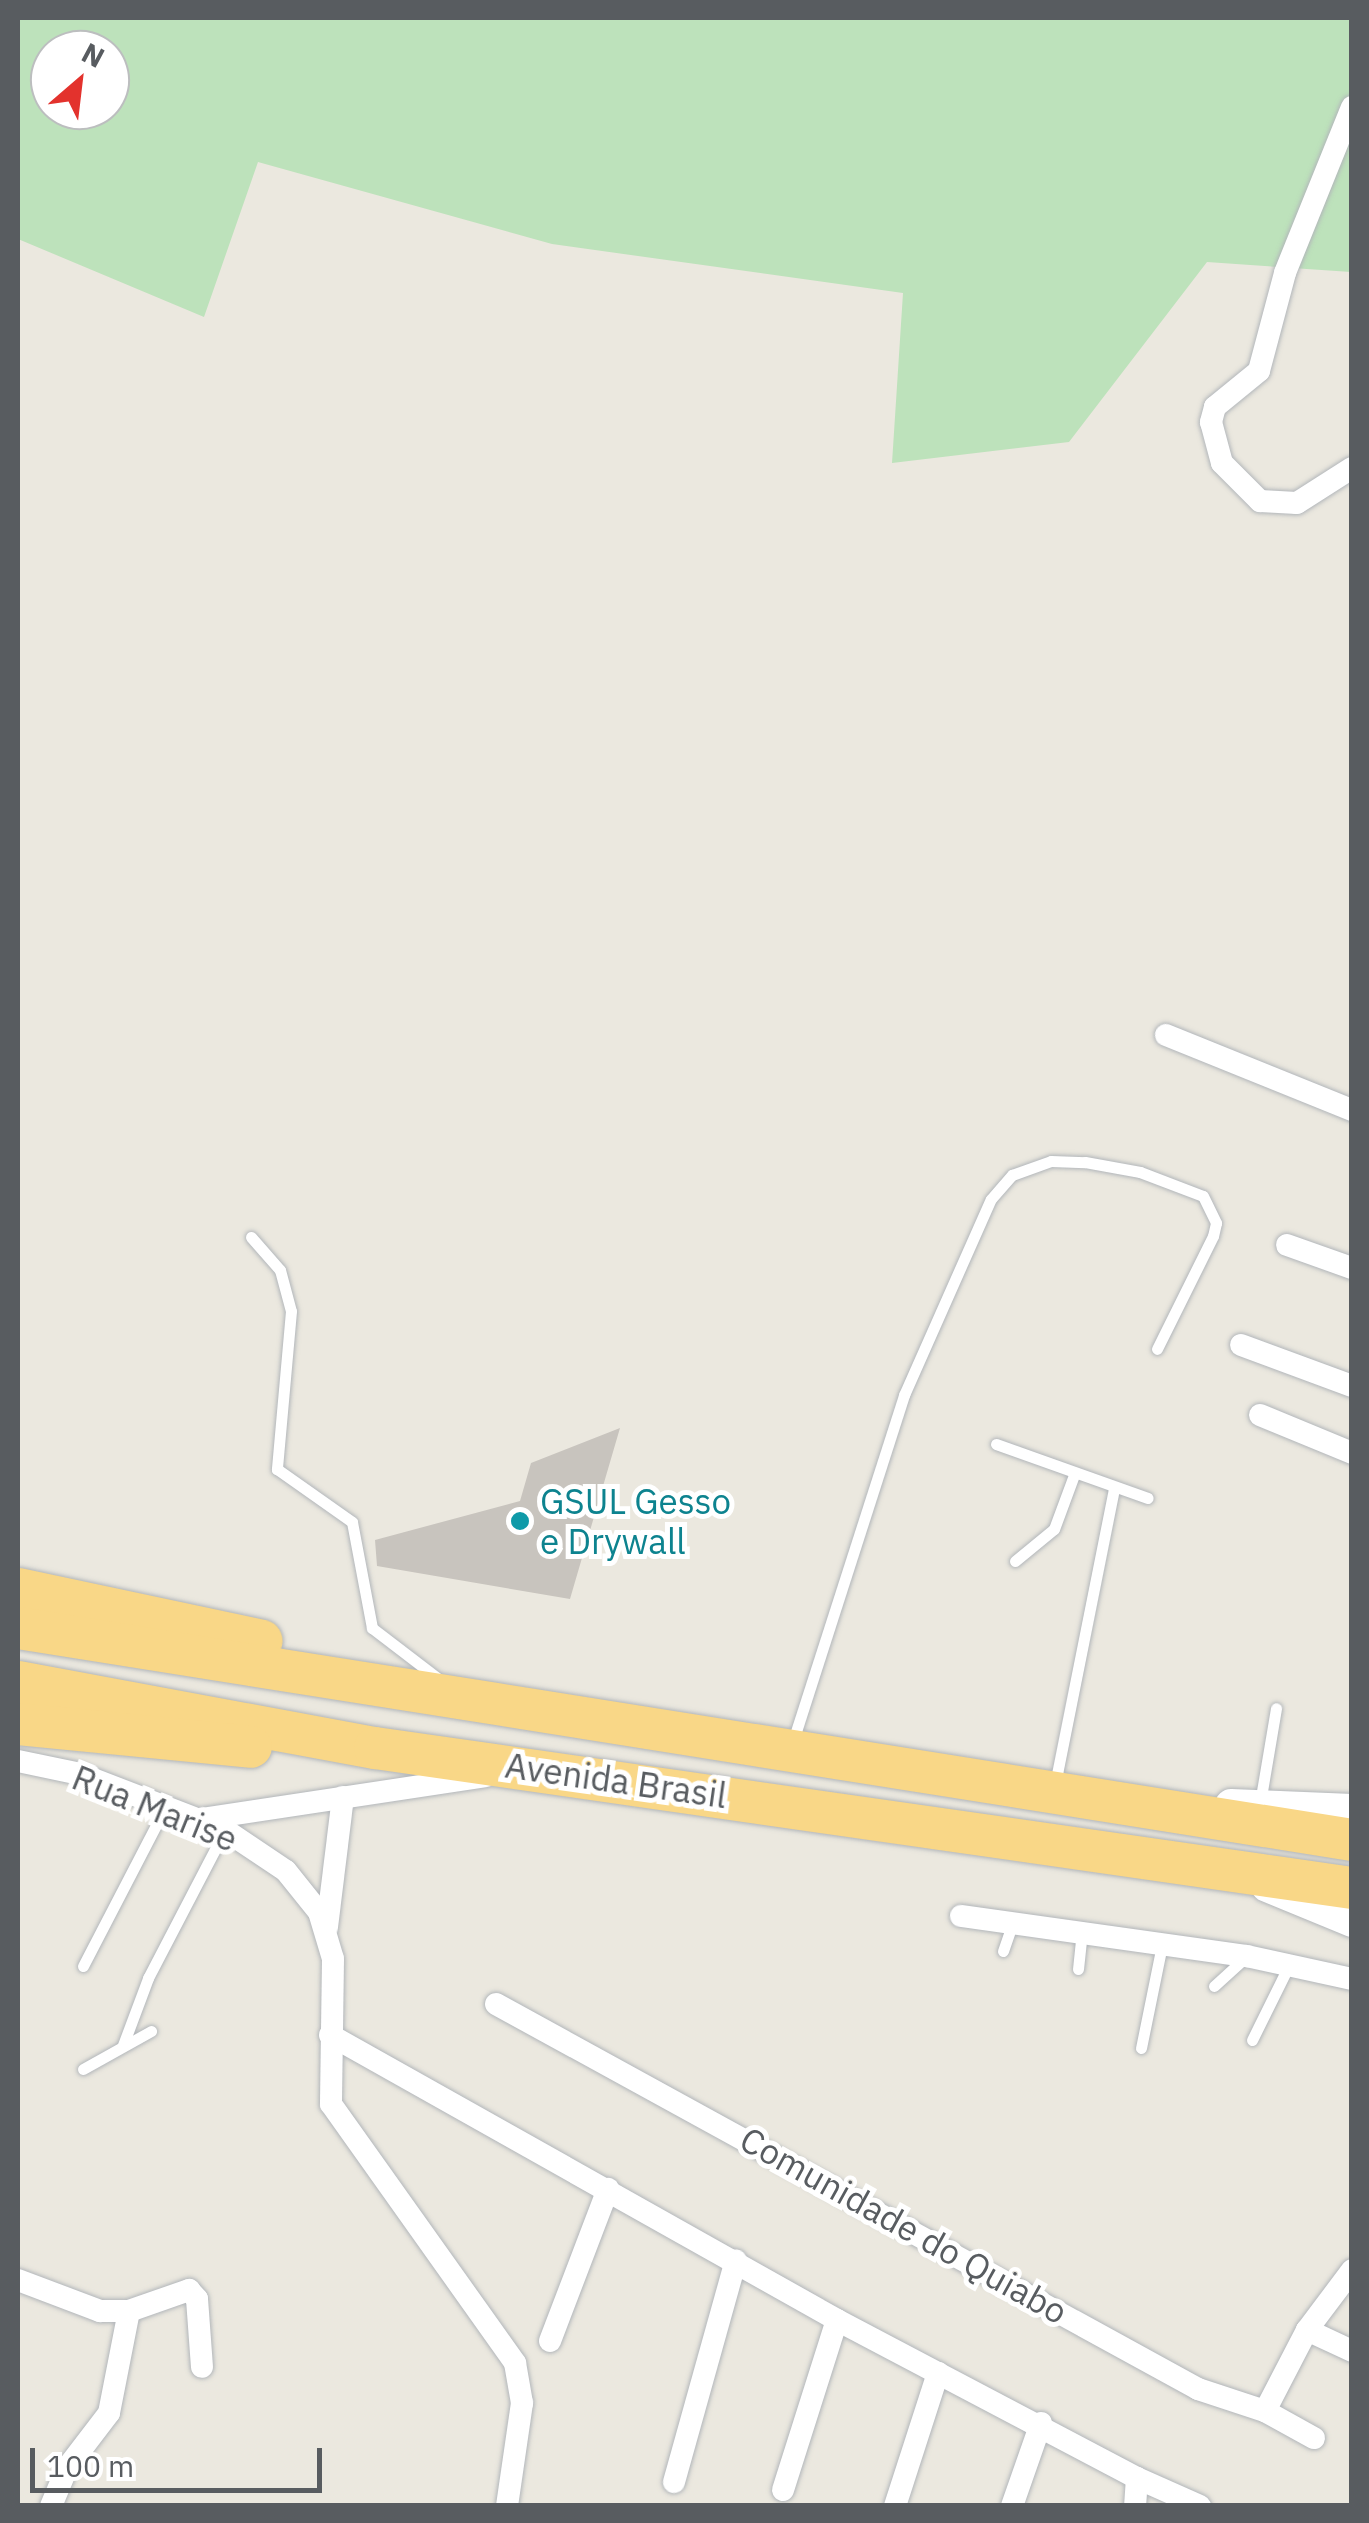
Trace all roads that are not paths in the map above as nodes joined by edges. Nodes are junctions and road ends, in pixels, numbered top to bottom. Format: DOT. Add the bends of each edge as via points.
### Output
graph roads {
  1 [pos="1352,108"];
  2 [pos="1352,468"];
  3 [pos="1166,1036"];
  4 [pos="1352,1110"];
  5 [pos="252,1237"];
  6 [pos="1287,1245"];
  7 [pos="1352,1268"];
  8 [pos="1242,1345"];
  9 [pos="1157,1349"];
  10 [pos="1352,1386"];
  11 [pos="1260,1416"];
  12 [pos="996,1444"];
  13 [pos="1352,1453"];
  14 [pos="1074,1476"];
  15 [pos="1114,1489"];
  16 [pos="1148,1498"];
  17 [pos="1015,1560"];
  18 [pos="18,1588"];
  19 [pos="18,1628"];
  20 [pos="18,1682"];
  21 [pos="399,1688"];
  22 [pos="460,1701"];
  23 [pos="1276,1708"];
  24 [pos="18,1724"];
  25 [pos="84,1731"];
  26 [pos="375,1748"];
  27 [pos="790,1752"];
  28 [pos="18,1762"];
  29 [pos="532,1769"];
  30 [pos="80,1774"];
  31 [pos="1054,1791"];
  32 [pos="343,1797"];
  33 [pos="1116,1802"];
  34 [pos="166,1805"];
  35 [pos="1260,1806"];
  36 [pos="1352,1810"];
  37 [pos="202,1820"];
  38 [pos="225,1830"];
  39 [pos="1352,1840"];
  40 [pos="1216,1866"];
  41 [pos="1352,1888"];
  42 [pos="961,1916"];
  43 [pos="1352,1920"];
  44 [pos="1014,1921"];
  45 [pos="327,1930"];
  46 [pos="1083,1930"];
  47 [pos="1163,1943"];
  48 [pos="1003,1951"];
  49 [pos="1248,1956"];
  50 [pos="1289,1965"];
  51 [pos="83,1966"];
  52 [pos="1078,1969"];
  53 [pos="1352,1978"];
  54 [pos="1214,1986"];
  55 [pos="496,2004"];
  56 [pos="151,2030"];
  57 [pos="330,2035"];
  58 [pos="1252,2040"];
  59 [pos="123,2045"];
  60 [pos="1141,2048"];
  61 [pos="83,2069"];
  62 [pos="608,2189"];
  63 [pos="736,2260"];
  64 [pos="1352,2270"];
  65 [pos="18,2280"];
  66 [pos="129,2311"];
  67 [pos="836,2320"];
  68 [pos="1307,2330"];
  69 [pos="550,2341"];
  70 [pos="1352,2351"];
  71 [pos="202,2367"];
  72 [pos="938,2373"];
  73 [pos="1266,2411"];
  74 [pos="1041,2423"];
  75 [pos="1314,2438"];
  76 [pos="1137,2478"];
  77 [pos="674,2482"];
  78 [pos="783,2490"];
  79 [pos="50,2506"];
  80 [pos="506,2506"];
  81 [pos="896,2506"];
  82 [pos="1012,2506"];
  83 [pos="1135,2506"];
  84 [pos="1200,2506"];
  1 -- 2 [label="street" via="1285,273 1259,370 1215,407 1211,422 1222,462 1260,501 1297,503"];
  3 -- 4 [label="street"];
  5 -- 22 [label="lane" via="280,1270 291,1311 277,1469 352,1522 372,1628 393,1650 427,1666"];
  6 -- 7 [label="street"];
  8 -- 10 [label="street"];
  9 -- 27 [label="lane" via="1214,1236 1216,1223 1203,1196 1140,1172 1085,1162 1051,1161 1012,1175 990,1199 904,1396"];
  11 -- 13 [label="street"];
  12 -- 14 [label="lane"];
  14 -- 15 [label="lane"];
  14 -- 17 [label="lane" via="1054,1530"];
  15 -- 16 [label="lane"];
  15 -- 31 [label="lane"];
  18 -- 21 [label="highway" via="270,1642"];
  19 -- 21 [label="highway, Avenida Brasil"];
  20 -- 26 [label="highway, Avenida Brasil"];
  21 -- 22 [label="highway, Avenida Brasil"];
  22 -- 27 [label="highway, Avenida Brasil"];
  23 -- 35 [label="lane"];
  24 -- 25 [label="highway"];
  25 -- 26 [label="highway" via="226,1747"];
  25 -- 30 [label="street"];
  26 -- 29 [label="highway, Avenida Brasil"];
  27 -- 31 [label="highway, Avenida Brasil"];
  28 -- 30 [label="street, Rua Marise"];
  29 -- 32 [label="street"];
  29 -- 40 [label="highway, Avenida Brasil"];
  30 -- 34 [label="street, Rua Marise"];
  31 -- 33 [label="highway, Avenida Brasil"];
  32 -- 37 [label="street"];
  32 -- 45 [label="street"];
  33 -- 35 [label="street, Avenida Brasil"];
  33 -- 39 [label="highway, Avenida Brasil"];
  34 -- 37 [label="street, Rua Marise"];
  34 -- 51 [label="lane"];
  35 -- 36 [label="street, Avenida Brasil"];
  37 -- 38 [label="street, Rua Marise"];
  38 -- 45 [label="street, Rua Marise" via="286,1871"];
  38 -- 59 [label="lane" via="148,1978"];
  40 -- 41 [label="highway, Avenida Brasil"];
  40 -- 43 [label="street, Avenida Brasil"];
  42 -- 44 [label="street"];
  44 -- 46 [label="street"];
  44 -- 48 [label="lane"];
  45 -- 57 [label="street" via="333,1959"];
  46 -- 47 [label="street"];
  46 -- 52 [label="lane"];
  47 -- 49 [label="street"];
  47 -- 60 [label="lane"];
  49 -- 50 [label="street"];
  49 -- 54 [label="lane"];
  50 -- 53 [label="street"];
  50 -- 58 [label="lane"];
  55 -- 73 [label="street, Comunidade do Quiabo" via="1182,2380"];
  56 -- 59 [label="lane"];
  57 -- 62 [label="street"];
  57 -- 80 [label="street" via="331,2104 515,2363 522,2403"];
  59 -- 61 [label="lane"];
  62 -- 63 [label="street"];
  62 -- 69 [label="street"];
  63 -- 67 [label="street"];
  63 -- 77 [label="street"];
  64 -- 68 [label="street"];
  65 -- 66 [label="street" via="78,2305"];
  66 -- 71 [label="street" via="183,2289 194,2293"];
  66 -- 79 [label="street" via="109,2413 67,2468"];
  67 -- 72 [label="street"];
  67 -- 78 [label="street"];
  68 -- 70 [label="street"];
  68 -- 73 [label="street"];
  72 -- 74 [label="street"];
  72 -- 81 [label="street"];
  73 -- 75 [label="street, Comunidade do Quiabo"];
  74 -- 76 [label="street"];
  74 -- 82 [label="street"];
  76 -- 83 [label="street"];
  76 -- 84 [label="street"];
}
